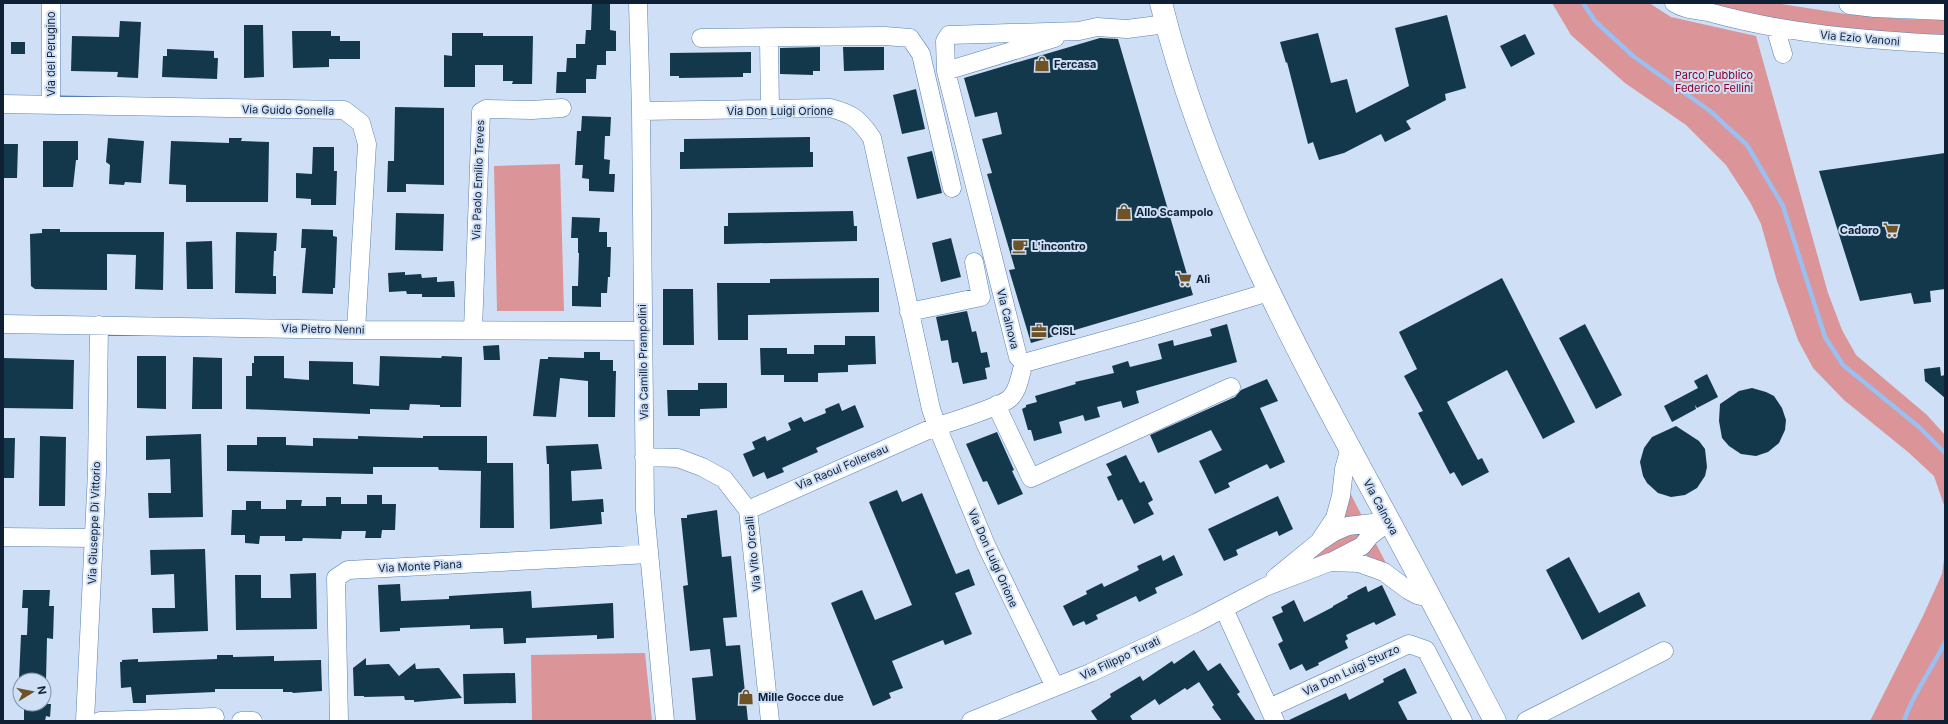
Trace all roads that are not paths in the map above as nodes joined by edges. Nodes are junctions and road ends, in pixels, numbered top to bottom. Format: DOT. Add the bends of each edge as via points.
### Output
graph roads {
  1 [pos="51,3"];
  2 [pos="638,3"];
  3 [pos="1674,3"];
  4 [pos="1850,3"];
  5 [pos="1695,7"];
  6 [pos="1945,9"];
  7 [pos="1164,13"];
  8 [pos="1776,27"];
  9 [pos="1079,31"];
  10 [pos="701,38"];
  11 [pos="769,38"];
  12 [pos="1945,44"];
  13 [pos="1784,54"];
  14 [pos="946,71"];
  15 [pos="3,104"];
  16 [pos="51,105"];
  17 [pos="562,108"];
  18 [pos="770,110"];
  19 [pos="641,112"];
  20 [pos="952,188"];
  21 [pos="974,262"];
  22 [pos="1269,292"];
  23 [pos="909,312"];
  24 [pos="3,324"];
  25 [pos="99,325"];
  26 [pos="356,330"];
  27 [pos="473,330"];
  28 [pos="643,331"];
  29 [pos="1024,363"];
  30 [pos="1231,386"];
  31 [pos="1003,402"];
  32 [pos="937,426"];
  33 [pos="1350,448"];
  34 [pos="644,457"];
  35 [pos="748,510"];
  36 [pos="1389,521"];
  37 [pos="3,537"];
  38 [pos="94,538"];
  39 [pos="1319,542"];
  40 [pos="649,554"];
  41 [pos="1330,562"];
  42 [pos="1266,586"];
  43 [pos="1430,598"];
  44 [pos="1224,609"];
  45 [pos="1664,651"];
  46 [pos="1055,687"];
  47 [pos="1272,714"];
  48 [pos="215,717"];
  49 [pos="992,718"];
  50 [pos="85,721"];
  51 [pos="93,721"];
  52 [pos="100,721"];
  53 [pos="241,721"];
  54 [pos="253,721"];
  55 [pos="338,721"];
  56 [pos="665,721"];
  57 [pos="770,721"];
  58 [pos="972,721"];
  59 [pos="1463,721"];
  60 [pos="1495,721"];
  61 [pos="1526,721"];
  1 -- 16 [label="street, Via del Perugino"];
  2 -- 19 [label="street, Via Camillo Prampolini"];
  3 -- 5 [label="street, Via Ezio Vanoni" via="1682,8"];
  4 -- 6 [label="main road"];
  5 -- 8 [label="street, Via Ezio Vanoni"];
  7 -- 9 [label="street, Via Calnova" via="1127,29 1097,28"];
  7 -- 22 [label="main road, Via Calnova" via="1188,96"];
  8 -- 12 [label="street, Via Ezio Vanoni" via="1865,40"];
  8 -- 13 [label="street"];
  9 -- 14 [label="street, Via Calnova"];
  9 -- 14 [label="street, Via Calnova" via="949,35 945,41"];
  10 -- 11 [label="street"];
  11 -- 18 [label="street"];
  11 -- 20 [label="street" via="910,38 921,54"];
  14 -- 29 [label="street, Via Calnova" via="1018,357"];
  15 -- 16 [label="street, Via Guido Gonella"];
  16 -- 26 [label="street, Via Guido Gonella" via="344,110 361,123 366,144"];
  17 -- 27 [label="street, Via Paolo Emilio Treves" via="486,108 481,112"];
  18 -- 19 [label="street, Via Don Luigi Orione"];
  18 -- 23 [label="street, Via Don Luigi Orione" via="830,108 849,113 862,123 872,138"];
  19 -- 28 [label="street, Via Camillo Prampolini"];
  21 -- 23 [label="street" via="980,297"];
  22 -- 29 [label="street, Via Calnova"];
  22 -- 33 [label="main road, Via Calnova"];
  23 -- 32 [label="street, Via Don Luigi Orione"];
  24 -- 25 [label="street, Via Pietro Nenni"];
  25 -- 26 [label="street, Via Pietro Nenni"];
  25 -- 38 [label="street, Via Giuseppe Di Vittorio"];
  26 -- 27 [label="street, Via Pietro Nenni"];
  27 -- 28 [label="street, Via Pietro Nenni"];
  28 -- 34 [label="street, Via Camillo Prampolini"];
  29 -- 31 [label="street" via="1016,390"];
  30 -- 31 [label="street" via="1031,478"];
  31 -- 32 [label="street"];
  32 -- 35 [label="street, Via Raoul Follereau"];
  32 -- 46 [label="street, Via Don Luigi Orione" via="986,545"];
  33 -- 36 [label="main road, Via Calnova"];
  33 -- 39 [label="street, Via Filippo Turati" via="1335,518"];
  34 -- 35 [label="street, Via Vito Orcalli" via="678,458 702,467 724,479"];
  34 -- 40 [label="street, Via Camillo Prampolini"];
  35 -- 57 [label="street, Via Vito Orcalli"];
  36 -- 39 [label="street, Via Filippo Turati" via="1348,526"];
  36 -- 41 [label="street, Via Filippo Turati" via="1362,546"];
  36 -- 43 [label="main road, Via Calnova"];
  37 -- 38 [label="street"];
  38 -- 50 [label="street, Via Giuseppe Di Vittorio"];
  39 -- 42 [label="street, Via Filippo Turati"];
  40 -- 55 [label="street, Via Monte Piana" via="348,570 336,578"];
  40 -- 56 [label="street, Via Camillo Prampolini"];
  41 -- 42 [label="street, Via Filippo Turati"];
  41 -- 43 [label="street, Via Filippo Turati" via="1359,563 1384,572 1417,595"];
  42 -- 44 [label="street, Via Filippo Turati"];
  43 -- 60 [label="main road, Via Calnova"];
  44 -- 46 [label="street, Via Filippo Turati"];
  44 -- 47 [label="street"];
  45 -- 61 [label="street"];
  46 -- 49 [label="street, Via Filippo Turati"];
  47 -- 59 [label="street, Via Don Luigi Sturzo" via="1409,644 1426,650"];
  48 -- 52 [label="street"];
  49 -- 58 [label="street, Via Filippo Turati"];
  50 -- 51 [label="street, Via Giuseppe Di Vittorio"];
  53 -- 54 [label="street"];
}
